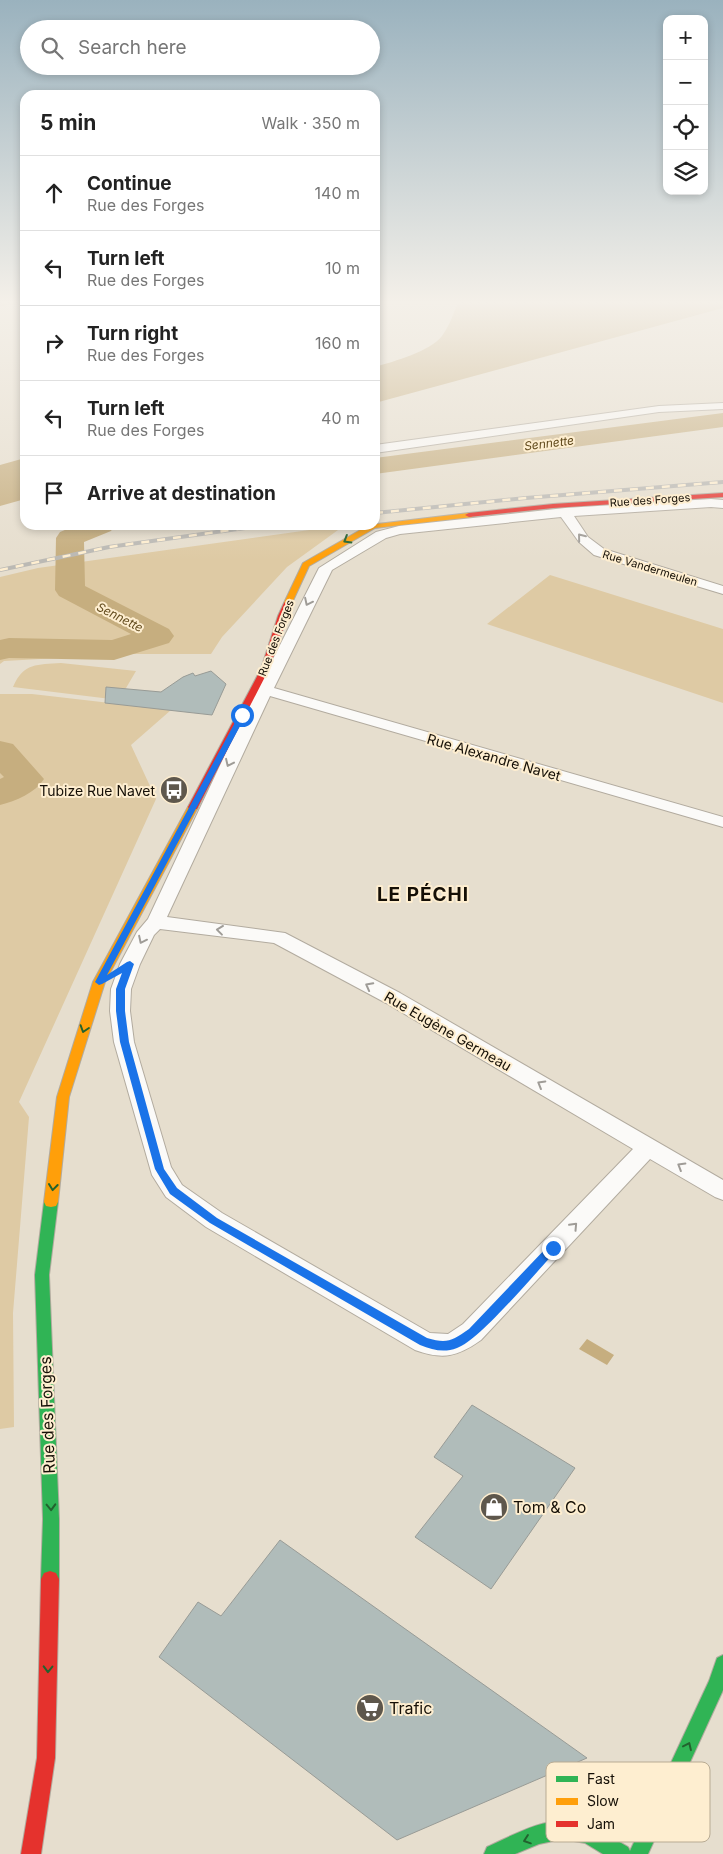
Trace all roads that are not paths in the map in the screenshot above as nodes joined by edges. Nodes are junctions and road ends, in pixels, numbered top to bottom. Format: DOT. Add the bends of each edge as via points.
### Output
graph roads {
  1 [pos="723,406"];
  2 [pos="380,448"];
  3 [pos="720,500"];
  4 [pos="565,512"];
  5 [pos="380,525"];
  6 [pos="366,530"];
  7 [pos="723,590"];
  8 [pos="266,690"];
  9 [pos="723,822"];
  10 [pos="156,922"];
  11 [pos="130,964"];
  12 [pos="99,982"];
  13 [pos="648,1147"];
  14 [pos="723,1191"];
  15 [pos="723,1664"];
  16 [pos="681,1762"];
  17 [pos="546,1834"];
  18 [pos="600,1842"];
  19 [pos="644,1842"];
  20 [pos="31,1854"];
  21 [pos="494,1854"];
  22 [pos="621,1854"];
  23 [pos="638,1854"];
  1 -- 2 [label="street" via="659,409"];
  3 -- 4 [label="street, Rue des Forges"];
  3 -- 5 [label="main road, Rue des Forges, one-way" via="553,506"];
  7 -- 4 [label="street, Rue Vandermeulen, one-way" via="599,552 579,536"];
  4 -- 8 [label="street, Rue des Forges, one-way" via="399,530 381,535 326,568"];
  6 -- 12 [label="main road, Rue des Forges, one-way" via="306,565 282,616 265,669"];
  8 -- 9 [label="street, Rue Alexandre Navet"];
  8 -- 10 [label="street, Rue des Forges, one-way"];
  10 -- 11 [label="street, Rue des Forges, one-way" via="146,932"];
  13 -- 10 [label="street, Rue Eugène Germeau, one-way" via="393,998 278,937"];
  11 -- 12 [label="street, Rue des Forges"];
  11 -- 13 [label="street, Rue des Forges, one-way" via="121,989 124,1042 160,1169 174,1191 214,1220 424,1342 448,1346 472,1332"];
  12 -- 20 [label="main road, Rue des Forges, one-way" via="63,1097 42,1275 51,1520 46,1758"];
  14 -- 13 [label="street, Rue Eugène Germeau, one-way"];
  16 -- 15 [label="main road, one-way"];
  17 -- 21 [label="main road, one-way"];
  22 -- 18 [label="main road, one-way"];
  23 -- 19 [label="main road, one-way"];
}
